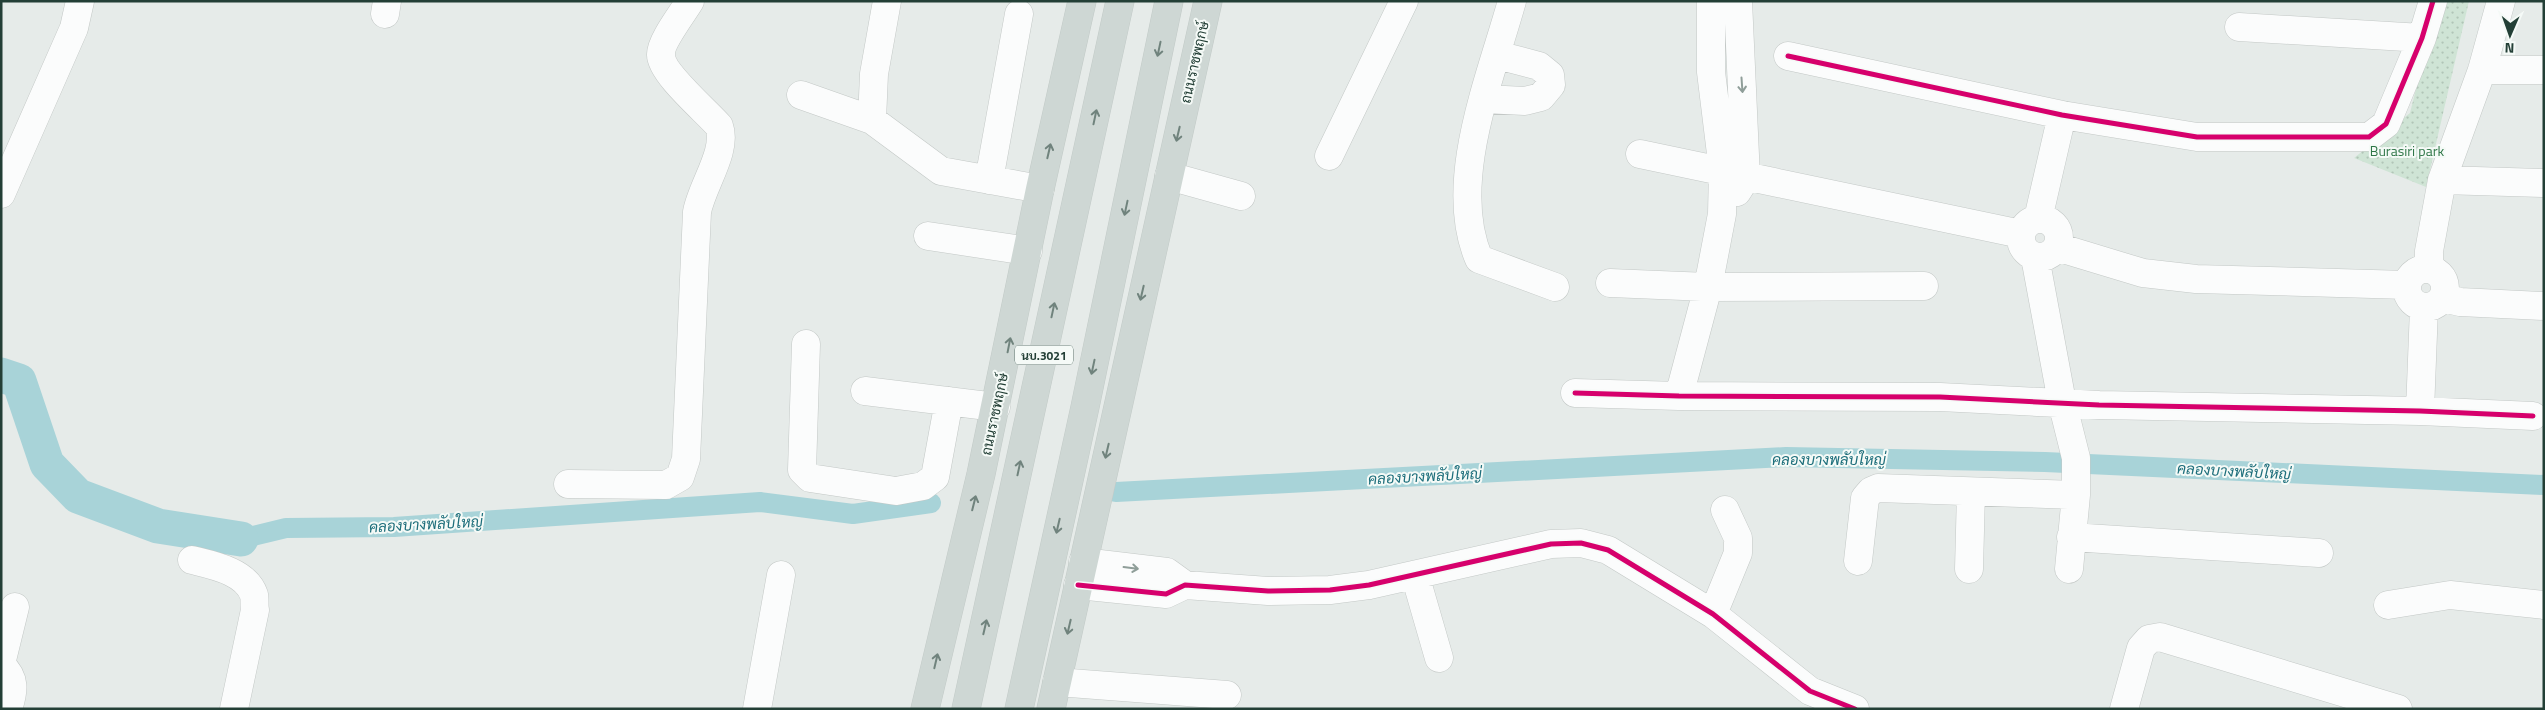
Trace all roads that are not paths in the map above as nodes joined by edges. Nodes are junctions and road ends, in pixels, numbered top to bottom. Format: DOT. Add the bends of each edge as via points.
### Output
graph roads {
  1 [pos="80,1"];
  2 [pos="690,1"];
  3 [pos="887,1"];
  4 [pos="1082,1"];
  5 [pos="1120,1"];
  6 [pos="1169,1"];
  7 [pos="1208,1"];
  8 [pos="1404,1"];
  9 [pos="1512,1"];
  10 [pos="1711,1"];
  11 [pos="1738,1"];
  12 [pos="2433,1"];
  13 [pos="2502,1"];
  14 [pos="1019,14"];
  15 [pos="2239,26"];
  16 [pos="2422,38"];
  17 [pos="1739,43"];
  18 [pos="1712,47"];
  19 [pos="1497,55"];
  20 [pos="1788,56"];
  21 [pos="2482,70"];
  22 [pos="2544,70"];
  23 [pos="800,95"];
  24 [pos="1484,99"];
  25 [pos="2062,115"];
  26 [pos="872,120"];
  27 [pos="1640,154"];
  28 [pos="1329,156"];
  29 [pos="1735,174"];
  30 [pos="1169,176"];
  31 [pos="989,180"];
  32 [pos="2442,180"];
  33 [pos="2544,183"];
  34 [pos="1040,188"];
  35 [pos="1,194"];
  36 [pos="1241,196"];
  37 [pos="2030,226"];
  38 [pos="928,236"];
  39 [pos="1028,251"];
  40 [pos="2046,252"];
  41 [pos="2429,269"];
  42 [pos="1610,283"];
  43 [pos="1924,286"];
  44 [pos="2407,286"];
  45 [pos="1555,287"];
  46 [pos="1708,287"];
  47 [pos="2433,303"];
  48 [pos="2544,306"];
  49 [pos="806,344"];
  50 [pos="865,391"];
  51 [pos="1575,393"];
  52 [pos="1679,396"];
  53 [pos="998,399"];
  54 [pos="949,401"];
  55 [pos="2062,402"];
  56 [pos="1085,407"];
  57 [pos="2420,411"];
  58 [pos="2533,416"];
  59 [pos="568,484"];
  60 [pos="1971,492"];
  61 [pos="2076,495"];
  62 [pos="1725,510"];
  63 [pos="2071,537"];
  64 [pos="2319,553"];
  65 [pos="192,560"];
  66 [pos="1858,562"];
  67 [pos="1082,564"];
  68 [pos="1969,569"];
  69 [pos="2069,569"];
  70 [pos="781,575"];
  71 [pos="1415,575"];
  72 [pos="995,582"];
  73 [pos="2388,605"];
  74 [pos="2544,605"];
  75 [pos="15,607"];
  76 [pos="1713,614"];
  77 [pos="1439,658"];
  78 [pos="1,665"];
  79 [pos="1057,682"];
  80 [pos="1226,695"];
  81 [pos="8,709"];
  82 [pos="234,709"];
  83 [pos="757,709"];
  84 [pos="925,709"];
  85 [pos="966,709"];
  86 [pos="1019,709"];
  87 [pos="1051,709"];
  88 [pos="1855,709"];
  89 [pos="2124,709"];
  90 [pos="2398,709"];
  1 -- 35 [label="street" via="74,28"];
  2 -- 59 [label="street" via="662,46 661,55 665,69 719,126 722,136 721,148 697,212 686,459 680,477 666,485"];
  3 -- 26 [label="street" via="874,74"];
  34 -- 4 [label="main road, ถนนราชพฤกษ์ / นบ.3021, one-way"];
  72 -- 5 [label="main road, นบ.3021, one-way"];
  6 -- 56 [label="main road, นบ.3021, one-way"];
  7 -- 30 [label="main road, ถนนราชพฤกษ์, one-way"];
  8 -- 28 [label="street"];
  9 -- 19 [label="street"];
  10 -- 18 [label="street"];
  11 -- 17 [label="street"];
  12 -- 16 [label="street"];
  13 -- 21 [label="street"];
  14 -- 31 [label="street"];
  15 -- 16 [label="street"];
  16 -- 25 [label="street" via="2386,124 2369,137 2197,137"];
  17 -- 18 [label="street"];
  17 -- 29 [label="street, one-way"];
  18 -- 29 [label="street" via="1711,72"];
  19 -- 24 [label="street"];
  19 -- 24 [label="street" via="1539,66 1550,75 1551,86 1541,97 1525,101"];
  20 -- 25 [label="street"];
  21 -- 22 [label="street"];
  21 -- 32 [label="street"];
  23 -- 26 [label="street"];
  24 -- 45 [label="street" via="1468,175 1473,246 1484,263"];
  25 -- 37 [label="street"];
  26 -- 31 [label="street" via="941,171"];
  27 -- 29 [label="street"];
  29 -- 37 [label="street"];
  29 -- 46 [label="street" via="1722,214"];
  30 -- 36 [label="street"];
  30 -- 67 [label="main road, ถนนราชพฤกษ์, one-way"];
  31 -- 34 [label="street"];
  32 -- 33 [label="street"];
  32 -- 41 [label="street" via="2429,251"];
  34 -- 39 [label="main road, ถนนราชพฤกษ์ / นบ.3021"];
  37 -- 40 [label="street" via="2020,240 2025,251"];
  38 -- 39 [label="street"];
  53 -- 39 [label="main road, ถนนราชพฤกษ์ / นบ.3021, one-way"];
  40 -- 44 [label="street" via="2143,273 2196,279"];
  40 -- 55 [label="street"];
  41 -- 44 [label="street" via="2417,271"];
  41 -- 47 [label="street" via="2440,275 2446,286"];
  42 -- 46 [label="street"];
  43 -- 46 [label="street"];
  44 -- 47 [label="street" via="2413,302"];
  46 -- 52 [label="street"];
  47 -- 48 [label="street"];
  47 -- 57 [label="street"];
  49 -- 54 [label="street" via="802,470 810,478 896,491 923,486 936,478"];
  50 -- 54 [label="street"];
  51 -- 52 [label="street"];
  52 -- 55 [label="street" via="1865,396"];
  53 -- 54 [label="street"];
  53 -- 72 [label="main road"];
  84 -- 53 [label="main road, ถนนราชพฤกษ์ / นบ.3021, one-way"];
  55 -- 57 [label="street"];
  55 -- 61 [label="street" via="2076,458"];
  56 -- 67 [label="main road"];
  56 -- 86 [label="main road, นบ.3021, one-way"];
  57 -- 58 [label="street"];
  60 -- 61 [label="street"];
  60 -- 66 [label="street" via="1878,488 1871,491 1865,498"];
  60 -- 68 [label="street"];
  61 -- 63 [label="street"];
  62 -- 76 [label="street" via="1738,538 1738,553"];
  63 -- 64 [label="street"];
  63 -- 69 [label="street"];
  65 -- 82 [label="street" via="224,568 245,581 254,595 254,610"];
  67 -- 71 [label="street" via="1167,572 1185,585 1268,591 1330,590"];
  67 -- 79 [label="main road, ถนนราชพฤกษ์, one-way"];
  70 -- 83 [label="street"];
  71 -- 76 [label="street" via="1551,544 1581,543 1608,550"];
  71 -- 77 [label="street"];
  85 -- 72 [label="main road, นบ.3021, one-way"];
  73 -- 74 [label="street" via="2450,595"];
  75 -- 78 [label="street"];
  76 -- 88 [label="street" via="1810,691"];
  78 -- 81 [label="street" via="14,684"];
  79 -- 80 [label="street"];
  79 -- 87 [label="main road, ถนนราชพฤกษ์"];
  89 -- 90 [label="street" via="2141,648 2149,639 2160,637"];
}
